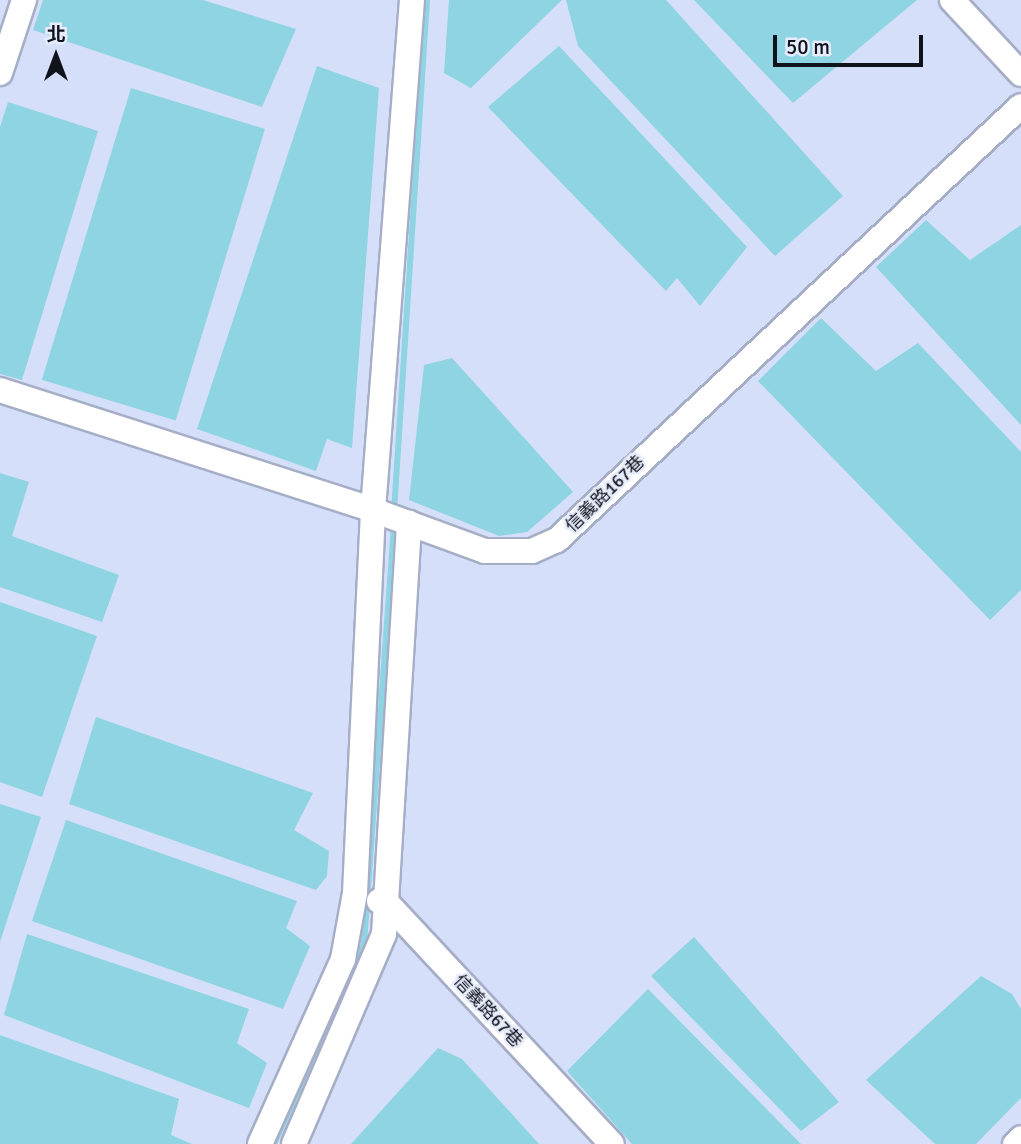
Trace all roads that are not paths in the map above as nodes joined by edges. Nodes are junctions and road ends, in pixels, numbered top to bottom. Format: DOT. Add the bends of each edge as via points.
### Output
graph roads {
  1 [pos="24,0"];
  2 [pos="412,0"];
  3 [pos="952,0"];
  4 [pos="0,73"];
  5 [pos="1021,74"];
  6 [pos="1021,106"];
  7 [pos="0,390"];
  8 [pos="375,511"];
  9 [pos="406,523"];
  10 [pos="355,893"];
  11 [pos="388,904"];
  12 [pos="1021,1138"];
  13 [pos="260,1144"];
  14 [pos="294,1144"];
  15 [pos="611,1144"];
  16 [pos="1015,1144"];
  1 -- 4 [label="street"];
  2 -- 8 [label="street"];
  3 -- 5 [label="street"];
  6 -- 9 [label="street, 信義路167巷" via="557,540 515,554 485,551"];
  7 -- 8 [label="street, 信義路167巷"];
  8 -- 9 [label="street, 信義路167巷"];
  8 -- 10 [label="street"];
  9 -- 11 [label="street"];
  10 -- 11 [label="street, 信義路67巷"];
  10 -- 13 [label="street" via="343,959"];
  11 -- 14 [label="street" via="384,934"];
  11 -- 15 [label="street, 信義路67巷"];
  12 -- 16 [label="street"];
}
